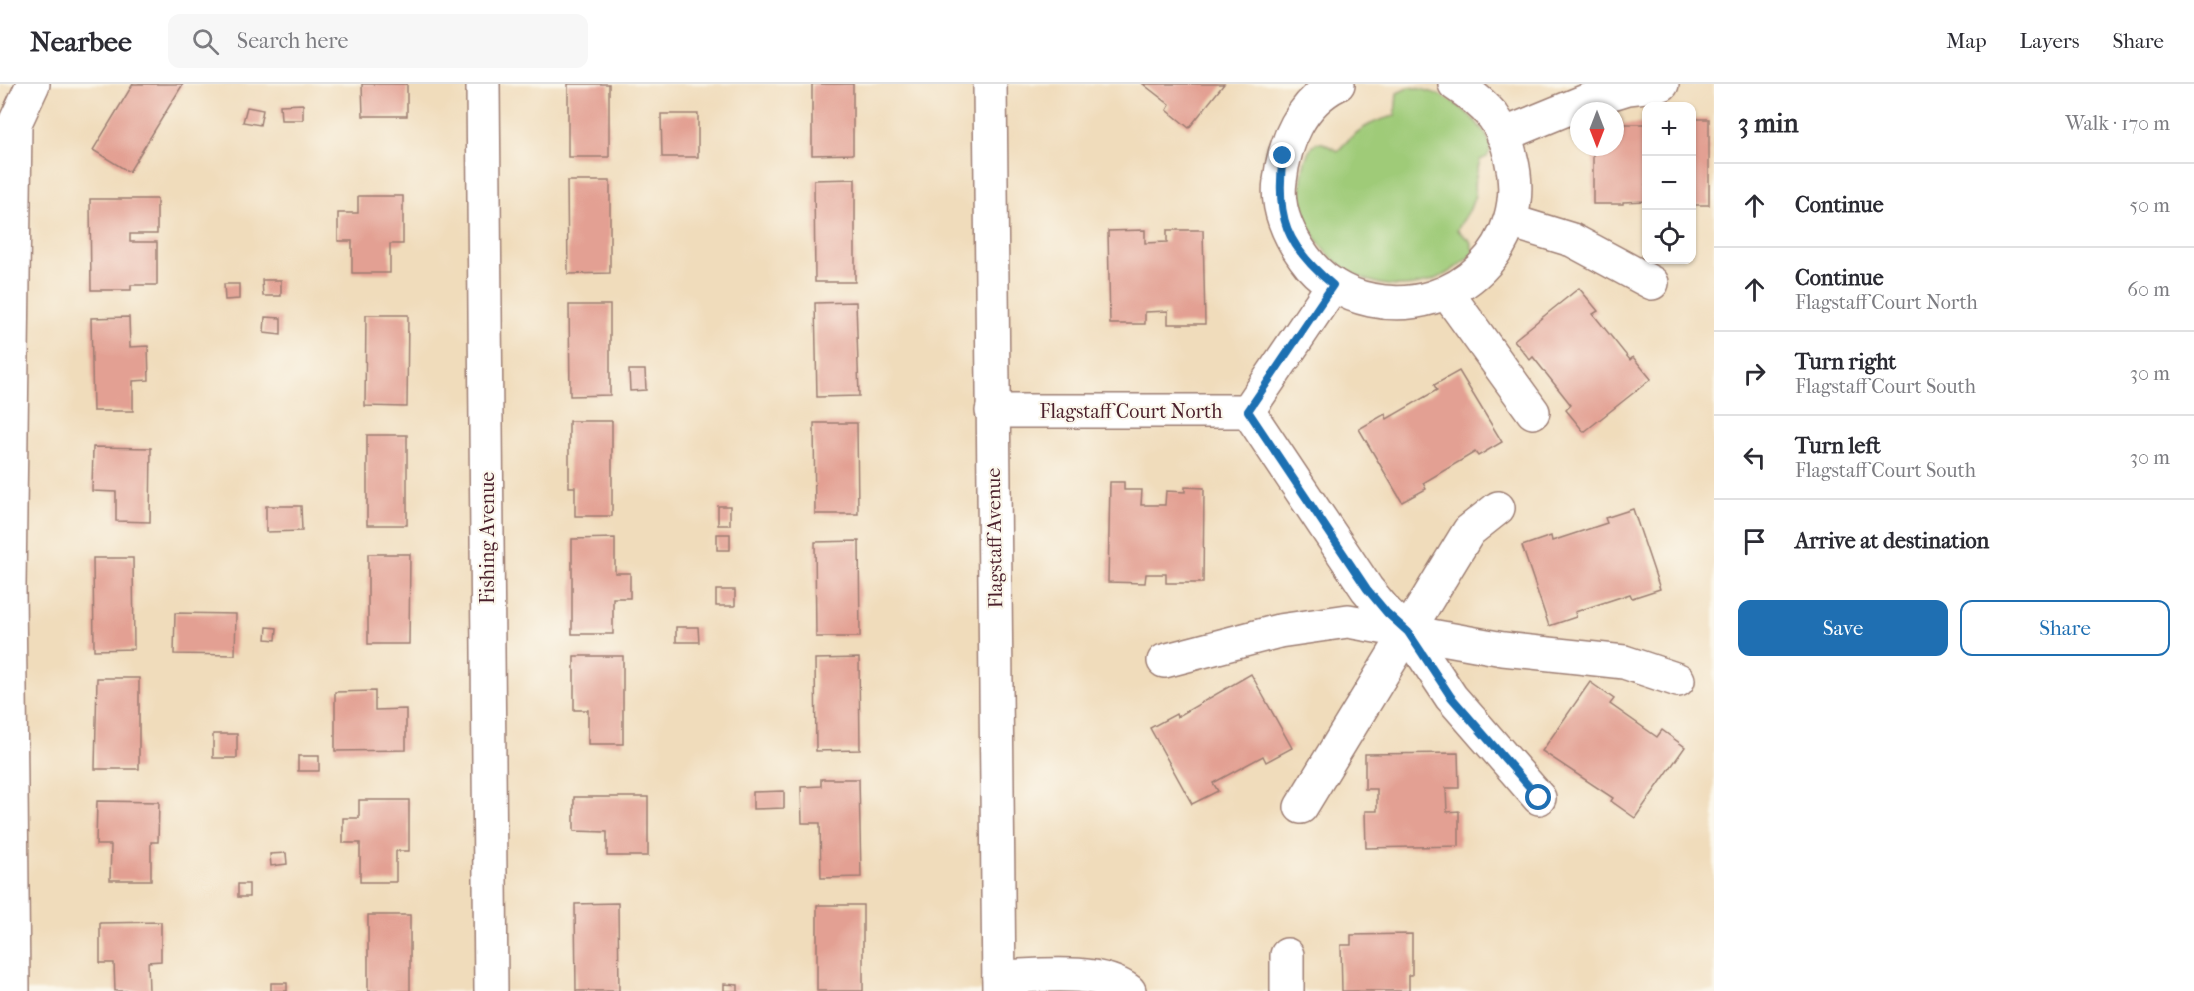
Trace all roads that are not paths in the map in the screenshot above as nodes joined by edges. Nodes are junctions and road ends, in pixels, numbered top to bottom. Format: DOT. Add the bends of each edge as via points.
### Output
graph roads {
  1 [pos="33,84"];
  2 [pos="483,84"];
  3 [pos="990,84"];
  4 [pos="1338,84"];
  5 [pos="1456,84"];
  6 [pos="1662,84"];
  7 [pos="7,123"];
  8 [pos="1503,135"];
  9 [pos="1510,221"];
  10 [pos="1652,283"];
  11 [pos="1333,285"];
  12 [pos="1447,293"];
  13 [pos="992,411"];
  14 [pos="1248,411"];
  15 [pos="1533,412"];
  16 [pos="1498,508"];
  17 [pos="5,587"];
  18 [pos="1408,632"];
  19 [pos="1164,661"];
  20 [pos="1678,680"];
  21 [pos="1539,798"];
  22 [pos="1301,807"];
  23 [pos="1287,955"];
  24 [pos="999,984"];
  25 [pos="13,991"];
  26 [pos="491,991"];
  27 [pos="1129,991"];
  28 [pos="1287,991"];
  1 -- 7 [label="street"];
  2 -- 26 [label="street, Fishing Avenue"];
  3 -- 13 [label="street, Flagstaff Avenue"];
  4 -- 11 [label="street" via="1311,105 1294,128 1283,156 1279,185 1282,214 1293,242 1310,266"];
  5 -- 8 [label="street" via="1494,117"];
  6 -- 8 [label="street" via="1628,88 1586,101"];
  7 -- 17 [label="street"];
  8 -- 9 [label="street" via="1515,172 1515,202"];
  9 -- 10 [label="street" via="1572,240"];
  9 -- 12 [label="street" via="1493,256 1472,278"];
  11 -- 12 [label="street" via="1360,298 1389,304 1419,302"];
  11 -- 14 [label="street"];
  12 -- 15 [label="street"];
  13 -- 14 [label="street, Flagstaff Court North"];
  13 -- 24 [label="street, Flagstaff Avenue"];
  14 -- 18 [label="street, Flagstaff Court North" via="1367,589"];
  16 -- 18 [label="street" via="1469,531"];
  17 -- 25 [label="street"];
  18 -- 19 [label="street" via="1348,621 1279,631"];
  18 -- 20 [label="street" via="1503,649 1624,662"];
  18 -- 21 [label="street, Flagstaff Court North" via="1451,697"];
  18 -- 22 [label="street"];
  23 -- 28 [label="street"];
  24 -- 27 [label="street" via="1080,976 1106,980"];
}
